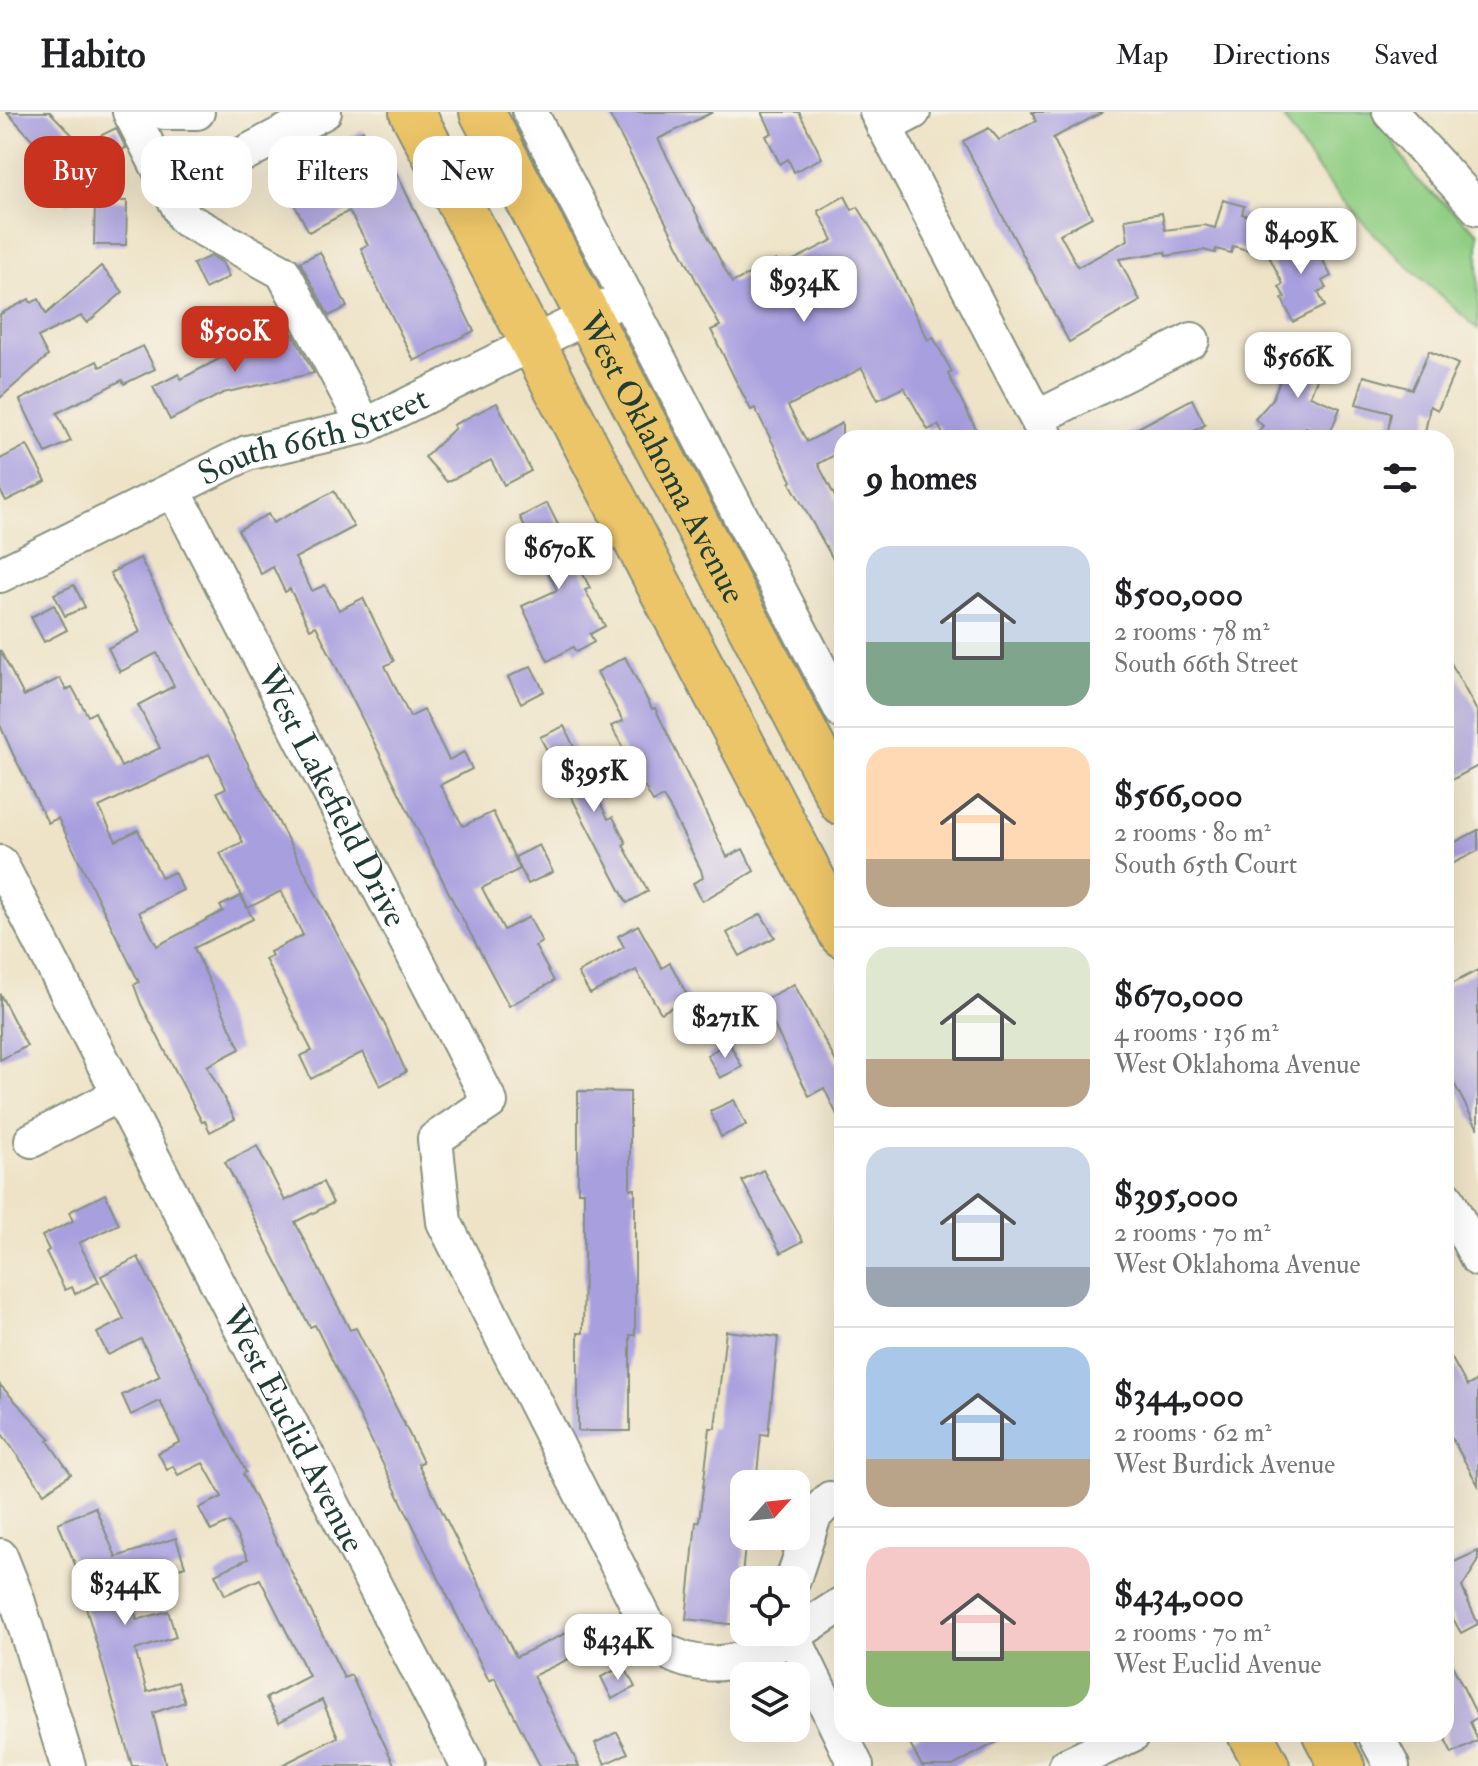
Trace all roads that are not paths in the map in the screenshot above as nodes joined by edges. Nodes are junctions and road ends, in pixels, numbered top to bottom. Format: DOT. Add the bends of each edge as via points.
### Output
graph roads {
  1 [pos="130,112"];
  2 [pos="164,112"];
  3 [pos="196,112"];
  4 [pos="324,112"];
  5 [pos="412,112"];
  6 [pos="482,112"];
  7 [pos="530,112"];
  8 [pos="1390,112"];
  9 [pos="891,117"];
  10 [pos="142,136"];
  11 [pos="252,150"];
  12 [pos="179,208"];
  13 [pos="1478,208"];
  14 [pos="609,307"];
  15 [pos="1192,340"];
  16 [pos="534,344"];
  17 [pos="365,426"];
  18 [pos="1042,428"];
  19 [pos="174,491"];
  20 [pos="0,575"];
  21 [pos="834,697"];
  22 [pos="834,786"];
  23 [pos="0,863"];
  24 [pos="834,920"];
  25 [pos="120,1094"];
  26 [pos="32,1140"];
  27 [pos="1454,1212"];
  28 [pos="1478,1259"];
  29 [pos="834,1500"];
  30 [pos="0,1556"];
  31 [pos="798,1566"];
  32 [pos="834,1609"];
  33 [pos="810,1623"];
  34 [pos="769,1646"];
  35 [pos="797,1646"];
  36 [pos="834,1721"];
  37 [pos="844,1742"];
  38 [pos="1116,1742"];
  39 [pos="1254,1742"];
  40 [pos="1329,1742"];
  41 [pos="1379,1742"];
  42 [pos="855,1764"];
  43 [pos="68,1766"];
  44 [pos="468,1766"];
  45 [pos="1066,1766"];
  46 [pos="1267,1766"];
  47 [pos="1342,1766"];
  48 [pos="1392,1766"];
  1 -- 10 [label="street"];
  2 -- 3 [label="street"];
  4 -- 11 [label="street"];
  5 -- 16 [label="main road, West Oklahoma Avenue"];
  6 -- 14 [label="main road, West Oklahoma Avenue"];
  7 -- 14 [label="street, West Oklahoma Avenue"];
  8 -- 13 [label="street"];
  9 -- 18 [label="street"];
  12 -- 17 [label="street" via="185,219 283,272"];
  14 -- 16 [label="street, South 66th Street"];
  14 -- 21 [label="street, West Oklahoma Avenue"];
  14 -- 22 [label="main road, West Oklahoma Avenue"];
  15 -- 18 [label="street"];
  16 -- 17 [label="street, South 66th Street"];
  16 -- 24 [label="main road, West Oklahoma Avenue"];
  17 -- 19 [label="street, South 66th Street" via="247,453"];
  19 -- 20 [label="street, South 66th Street"];
  19 -- 34 [label="street, West Lakefield Drive" via="490,1102 435,1139 444,1222 659,1647 678,1660 700,1664 737,1663"];
  23 -- 25 [label="street, West Euclid Avenue"];
  25 -- 26 [label="street"];
  25 -- 44 [label="street, West Euclid Avenue"];
  27 -- 28 [label="street"];
  29 -- 31 [label="street" via="814,1516"];
  30 -- 43 [label="street"];
  32 -- 33 [label="street"];
  35 -- 36 [label="street"];
  37 -- 42 [label="street"];
  38 -- 45 [label="street"];
  39 -- 46 [label="main road"];
  40 -- 47 [label="main road"];
  41 -- 48 [label="street"];
}
